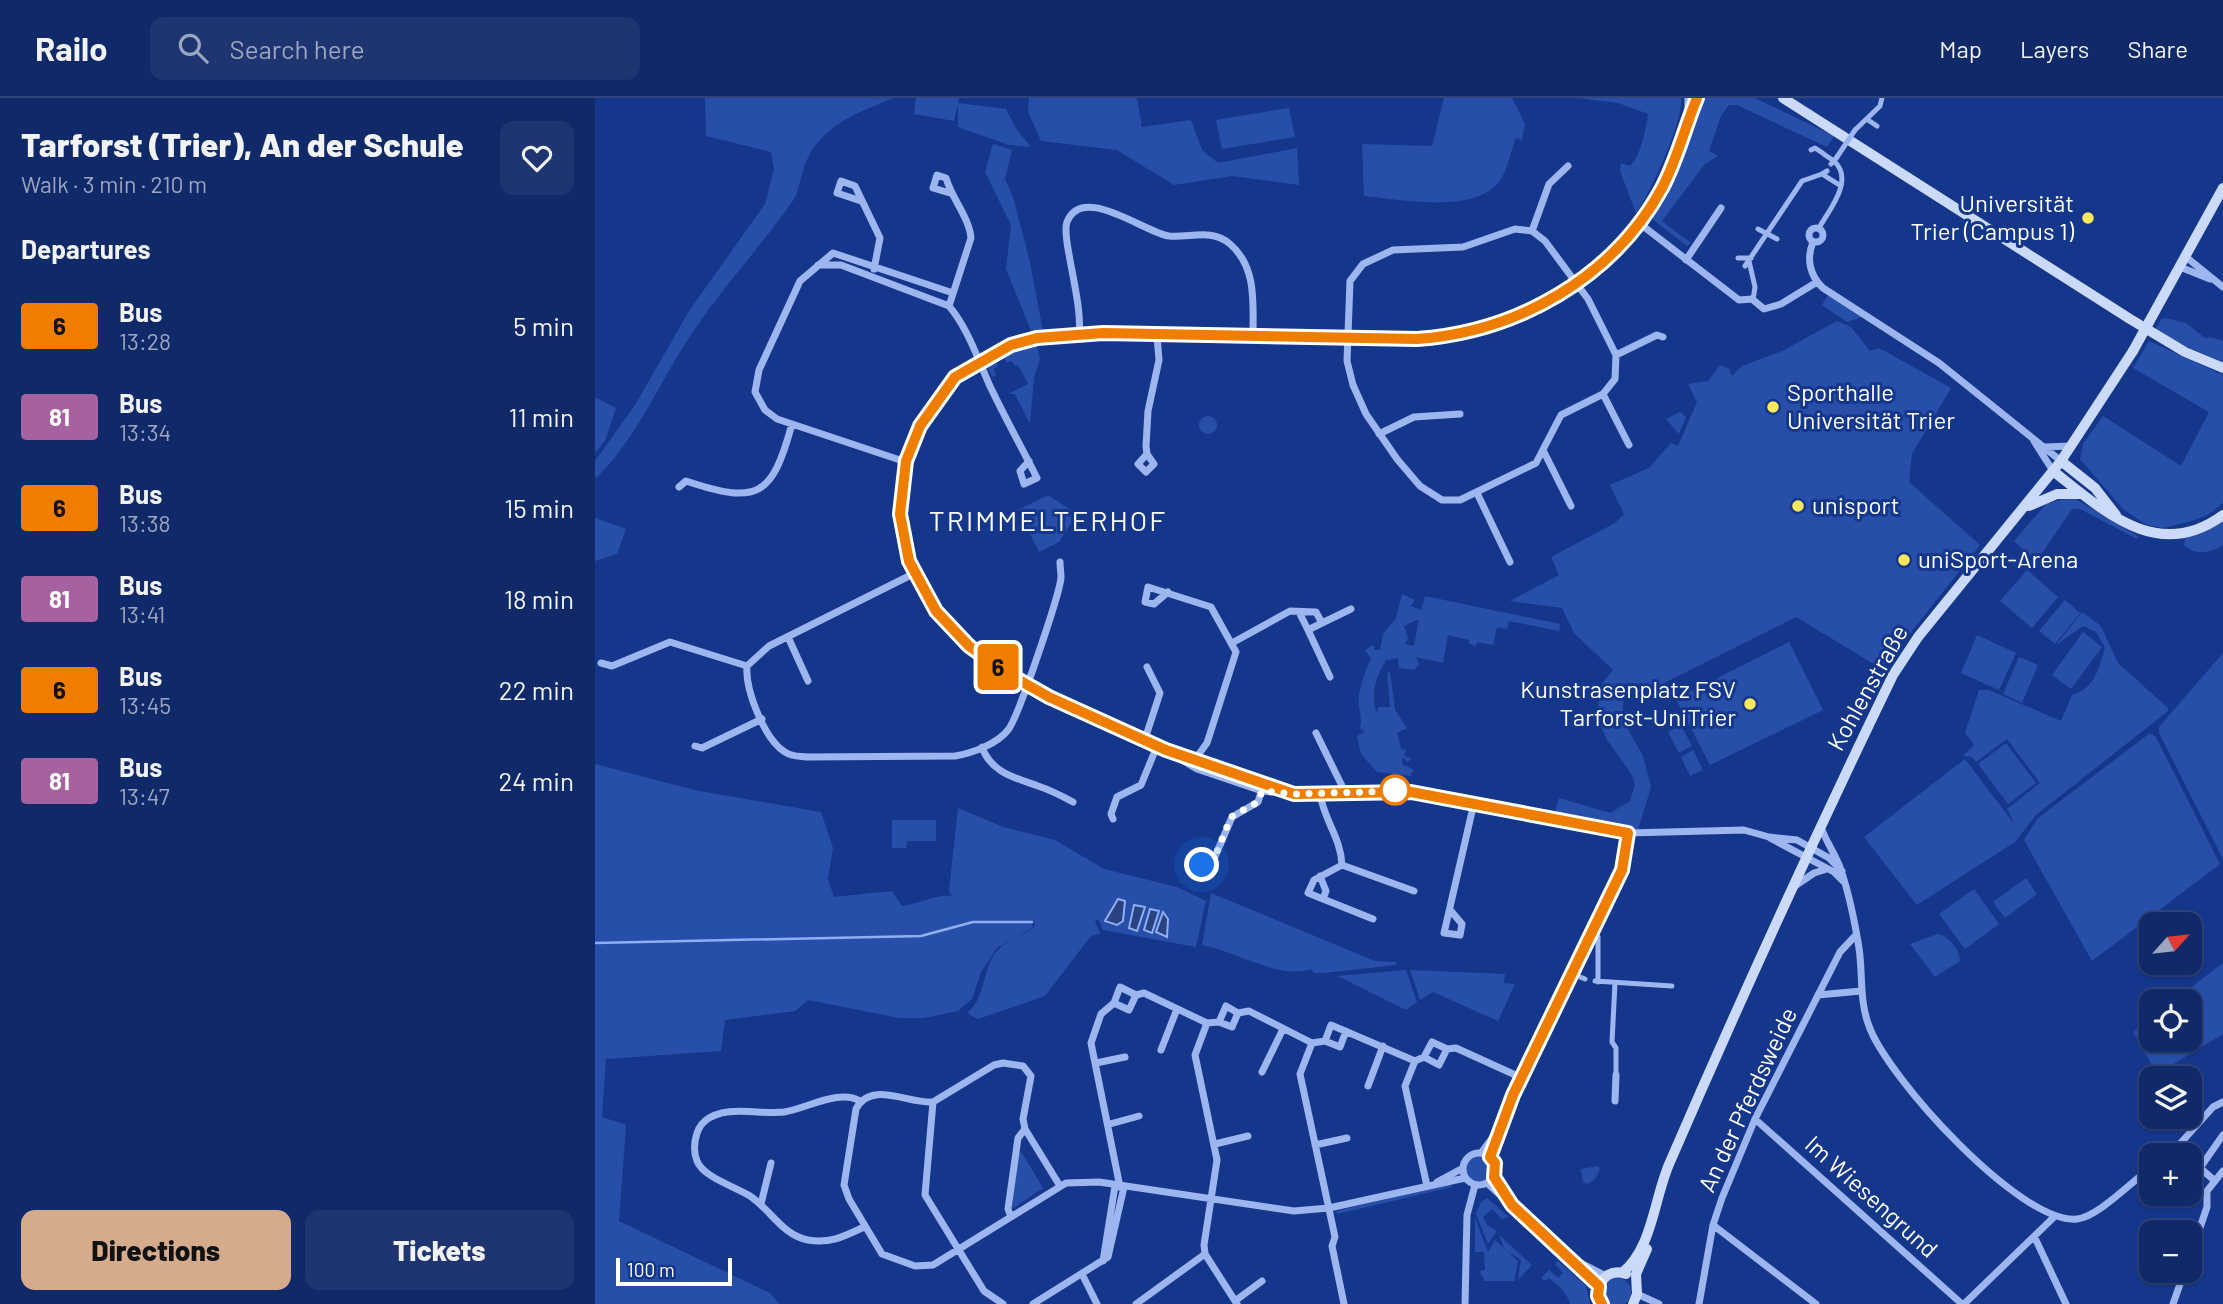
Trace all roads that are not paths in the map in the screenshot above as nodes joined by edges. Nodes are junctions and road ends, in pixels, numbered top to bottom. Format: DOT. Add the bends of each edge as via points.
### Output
graph roads {
  1 [pos="1697,98"];
  2 [pos="1783,98"];
  3 [pos="1882,98"];
  4 [pos="1687,100"];
  5 [pos="1688,119"];
  6 [pos="1868,120"];
  7 [pos="1877,126"];
  8 [pos="1811,150"];
  9 [pos="1834,161"];
  10 [pos="1568,166"];
  11 [pos="1841,186"];
  12 [pos="2223,188"];
  13 [pos="1784,191"];
  14 [pos="950,193"];
  15 [pos="1792,196"];
  16 [pos="861,201"];
  17 [pos="1721,208"];
  18 [pos="1639,223"];
  19 [pos="1819,228"];
  20 [pos="1758,229"];
  21 [pos="1532,231"];
  22 [pos="1766,234"];
  23 [pos="1777,239"];
  24 [pos="1738,258"];
  25 [pos="1686,260"];
  26 [pos="1749,262"];
  27 [pos="2183,262"];
  28 [pos="818,265"];
  29 [pos="875,267"];
  30 [pos="873,276"];
  31 [pos="1817,282"];
  32 [pos="1577,283"];
  33 [pos="2223,287"];
  34 [pos="953,293"];
  35 [pos="1753,300"];
  36 [pos="949,306"];
  37 [pos="1079,333"];
  38 [pos="1253,335"];
  39 [pos="1157,336"];
  40 [pos="1663,337"];
  41 [pos="1347,339"];
  42 [pos="1616,355"];
  43 [pos="979,361"];
  44 [pos="2223,368"];
  45 [pos="1603,394"];
  46 [pos="1460,414"];
  47 [pos="792,424"];
  48 [pos="1379,434"];
  49 [pos="2033,440"];
  50 [pos="1629,444"];
  51 [pos="2072,446"];
  52 [pos="2045,447"];
  53 [pos="1544,452"];
  54 [pos="1147,454"];
  55 [pos="906,461"];
  56 [pos="1029,461"];
  57 [pos="2061,461"];
  58 [pos="2053,471"];
  59 [pos="2085,481"];
  60 [pos="679,487"];
  61 [pos="1477,493"];
  62 [pos="2080,494"];
  63 [pos="1571,506"];
  64 [pos="2024,509"];
  65 [pos="2223,514"];
  66 [pos="2119,519"];
  67 [pos="1060,562"];
  68 [pos="1510,562"];
  69 [pos="915,573"];
  70 [pos="1168,592"];
  71 [pos="1352,609"];
  72 [pos="1299,612"];
  73 [pos="1322,623"];
  74 [pos="1308,630"];
  75 [pos="787,637"];
  76 [pos="1232,643"];
  77 [pos="601,663"];
  78 [pos="747,666"];
  79 [pos="1147,667"];
  80 [pos="1330,677"];
  81 [pos="809,681"];
  82 [pos="1026,685"];
  83 [pos="762,719"];
  84 [pos="1316,733"];
  85 [pos="1145,739"];
  86 [pos="695,746"];
  87 [pos="1157,746"];
  88 [pos="982,747"];
  89 [pos="1192,762"];
  90 [pos="1262,788"];
  91 [pos="1345,792"];
  92 [pos="1320,793"];
  93 [pos="1073,802"];
  94 [pos="1474,803"];
  95 [pos="1113,819"];
  96 [pos="1821,826"];
  97 [pos="1628,833"];
  98 [pos="1808,852"];
  99 [pos="1214,859"];
  100 [pos="1342,865"];
  101 [pos="1828,869"];
  102 [pos="1842,870"];
  103 [pos="1320,877"];
  104 [pos="1844,883"];
  105 [pos="1791,888"];
  106 [pos="1414,891"];
  107 [pos="1323,899"];
  108 [pos="1451,911"];
  109 [pos="1373,919"];
  110 [pos="1592,932"];
  111 [pos="1856,936"];
  112 [pos="1575,975"];
  113 [pos="1585,979"];
  114 [pos="1615,983"];
  115 [pos="1672,986"];
  116 [pos="1861,991"];
  117 [pos="1136,995"];
  118 [pos="1818,995"];
  119 [pos="1114,1003"];
  120 [pos="1177,1009"];
  121 [pos="1238,1013"];
  122 [pos="1219,1022"];
  123 [pos="1207,1023"];
  124 [pos="1283,1029"];
  125 [pos="1346,1031"];
  126 [pos="1325,1041"];
  127 [pos="1312,1042"];
  128 [pos="1383,1046"];
  129 [pos="1447,1049"];
  130 [pos="1161,1050"];
  131 [pos="1125,1057"];
  132 [pos="1424,1057"];
  133 [pos="1415,1061"];
  134 [pos="1096,1063"];
  135 [pos="1262,1072"];
  136 [pos="1616,1075"];
  137 [pos="1522,1078"];
  138 [pos="1368,1086"];
  139 [pos="860,1101"];
  140 [pos="1615,1101"];
  141 [pos="933,1102"];
  142 [pos="2223,1102"];
  143 [pos="1139,1116"];
  144 [pos="1755,1119"];
  145 [pos="1110,1124"];
  146 [pos="1025,1129"];
  147 [pos="1498,1130"];
  148 [pos="2223,1135"];
  149 [pos="1248,1136"];
  150 [pos="1346,1138"];
  151 [pos="2181,1143"];
  152 [pos="1215,1144"];
  153 [pos="1315,1145"];
  154 [pos="1481,1153"];
  155 [pos="1490,1157"];
  156 [pos="771,1163"];
  157 [pos="2202,1165"];
  158 [pos="1463,1168"];
  159 [pos="2202,1170"];
  160 [pos="2223,1171"];
  161 [pos="2139,1177"];
  162 [pos="1465,1178"];
  163 [pos="2214,1180"];
  164 [pos="1491,1181"];
  165 [pos="1429,1185"];
  166 [pos="1475,1185"];
  167 [pos="1060,1186"];
  168 [pos="1120,1186"];
  169 [pos="1210,1201"];
  170 [pos="761,1204"];
  171 [pos="1329,1208"];
  172 [pos="1011,1217"];
  173 [pos="2054,1217"];
  174 [pos="1651,1218"];
  175 [pos="1713,1225"];
  176 [pos="864,1227"];
  177 [pos="2202,1227"];
  178 [pos="2035,1238"];
  179 [pos="959,1250"];
  180 [pos="1205,1254"];
  181 [pos="1571,1258"];
  182 [pos="1622,1273"];
  183 [pos="1082,1274"];
  184 [pos="1606,1276"];
  185 [pos="1262,1281"];
  186 [pos="1634,1282"];
  187 [pos="2180,1283"];
  188 [pos="1599,1286"];
  189 [pos="1635,1299"];
  190 [pos="1236,1302"];
  191 [pos="1003,1304"];
  192 [pos="1033,1304"];
  193 [pos="1097,1304"];
  194 [pos="1136,1304"];
  195 [pos="1344,1304"];
  196 [pos="1465,1304"];
  197 [pos="1602,1304"];
  198 [pos="1659,1304"];
  199 [pos="1699,1304"];
  200 [pos="1816,1304"];
  201 [pos="1963,1304"];
  202 [pos="2066,1304"];
  203 [pos="2173,1304"];
  1 -- 5 [label="street"];
  2 -- 44 [label="main road" via="2130,319 2185,352"];
  3 -- 6 [label="street"];
  4 -- 5 [label="street"];
  5 -- 18 [label="street" via="1662,187"];
  6 -- 7 [label="street"];
  6 -- 9 [label="street, bridge" via="1855,130"];
  8 -- 9 [label="street" via="1815,148"];
  9 -- 11 [label="street"];
  10 -- 21 [label="street" via="1549,184"];
  11 -- 15 [label="street" via="1825,174 1806,178"];
  11 -- 19 [label="street"];
  12 -- 27 [label="main road, Kohlenstraße"];
  13 -- 15 [label="street"];
  14 -- 34 [label="street" via="971,238"];
  15 -- 22 [label="street"];
  16 -- 29 [label="street" via="880,238"];
  17 -- 25 [label="street"];
  18 -- 25 [label="street"];
  18 -- 32 [label="street"];
  19 -- 31 [label="street" via="1809,234"];
  20 -- 22 [label="street"];
  21 -- 32 [label="street"];
  21 -- 41 [label="street" via="1515,229 1446,249 1392,250 1366,262 1350,281"];
  22 -- 23 [label="street"];
  22 -- 26 [label="street"];
  24 -- 26 [label="street"];
  25 -- 35 [label="street" via="1739,300"];
  26 -- 35 [label="street"];
  27 -- 33 [label="street" via="2200,278"];
  27 -- 51 [label="main road, Kohlenstraße, bridge"];
  28 -- 29 [label="street" via="833,253"];
  28 -- 30 [label="street" via="837,264"];
  28 -- 47 [label="street" via="796,288 756,380 755,391 765,410"];
  29 -- 30 [label="street"];
  29 -- 34 [label="street"];
  30 -- 36 [label="street"];
  31 -- 35 [label="street" via="1775,306 1764,309"];
  31 -- 49 [label="street" via="1939,363"];
  32 -- 41 [label="street" via="1527,313 1468,333"];
  32 -- 42 [label="street"];
  34 -- 36 [label="street"];
  36 -- 43 [label="street"];
  37 -- 38 [label="street" via="1079,295 1065,231 1078,210 1091,208 1115,211 1169,236 1216,235 1231,245 1251,280"];
  37 -- 39 [label="street"];
  37 -- 43 [label="street" via="1011,345"];
  38 -- 39 [label="street"];
  38 -- 41 [label="street"];
  39 -- 54 [label="street" via="1159,360 1148,411"];
  40 -- 42 [label="street" via="1657,335"];
  41 -- 48 [label="street" via="1353,385"];
  42 -- 45 [label="street" via="1615,379"];
  43 -- 55 [label="street" via="955,377 942,394 920,426"];
  43 -- 56 [label="street"];
  45 -- 50 [label="street"];
  45 -- 53 [label="street" via="1561,415"];
  46 -- 48 [label="street" via="1408,419"];
  47 -- 55 [label="street"];
  47 -- 60 [label="street" via="779,469 753,490 730,495 686,481"];
  48 -- 61 [label="street" via="1427,492 1453,502"];
  49 -- 52 [label="street"];
  49 -- 58 [label="street"];
  51 -- 52 [label="street"];
  51 -- 57 [label="main road, Kohlenstraße"];
  51 -- 59 [label="main road"];
  52 -- 57 [label="street"];
  53 -- 61 [label="street" via="1532,466"];
  53 -- 63 [label="street"];
  55 -- 69 [label="street" via="900,514 905,549"];
  57 -- 58 [label="main road, Kohlenstraße"];
  57 -- 59 [label="main road"];
  58 -- 62 [label="main road"];
  58 -- 64 [label="main road, Kohlenstraße"];
  59 -- 66 [label="main road" via="2098,490"];
  61 -- 68 [label="street"];
  62 -- 64 [label="main road" via="2057,494"];
  62 -- 66 [label="main road"];
  64 -- 96 [label="main road, Kohlenstraße" via="1918,637 1893,675"];
  65 -- 66 [label="main road" via="2196,530 2172,535 2141,530"];
  67 -- 82 [label="street" via="1055,602"];
  69 -- 75 [label="street"];
  69 -- 82 [label="street" via="952,630"];
  70 -- 76 [label="street" via="1211,607"];
  71 -- 73 [label="street"];
  72 -- 73 [label="street" via="1316,612"];
  72 -- 74 [label="street"];
  72 -- 76 [label="street" via="1290,611"];
  73 -- 74 [label="street"];
  74 -- 80 [label="street"];
  75 -- 78 [label="street" via="762,650"];
  75 -- 81 [label="street"];
  76 -- 89 [label="street" via="1236,652 1225,691 1207,743"];
  77 -- 78 [label="street" via="612,666 670,642"];
  78 -- 83 [label="street" via="748,691"];
  79 -- 85 [label="street" via="1160,693"];
  82 -- 85 [label="street"];
  82 -- 88 [label="street" via="1011,727"];
  83 -- 86 [label="street" via="702,748"];
  83 -- 88 [label="street" via="776,745 799,756 955,756"];
  84 -- 91 [label="street"];
  85 -- 87 [label="street"];
  87 -- 89 [label="street"];
  87 -- 95 [label="street" via="1141,785 1117,796"];
  88 -- 93 [label="street" via="986,758 1018,782 1038,785"];
  89 -- 90 [label="street"];
  90 -- 92 [label="street"];
  90 -- 99 [label="street" via="1258,802 1231,817"];
  91 -- 92 [label="street"];
  91 -- 94 [label="street" via="1399,791"];
  92 -- 100 [label="street" via="1341,846"];
  94 -- 97 [label="street"];
  94 -- 108 [label="street"];
  96 -- 98 [label="main road, Kohlenstraße"];
  96 -- 102 [label="street"];
  97 -- 98 [label="street" via="1736,829 1797,840"];
  97 -- 110 [label="street" via="1622,870"];
  98 -- 101 [label="street"];
  98 -- 102 [label="street" via="1829,858"];
  98 -- 105 [label="main road, Kohlenstraße"];
  100 -- 103 [label="street"];
  100 -- 106 [label="street"];
  101 -- 104 [label="street"];
  101 -- 105 [label="street"];
  102 -- 104 [label="street"];
  103 -- 107 [label="street" via="1326,891"];
  103 -- 107 [label="street" via="1308,893"];
  104 -- 111 [label="street"];
  105 -- 174 [label="main road, Kohlenstraße" via="1667,1168"];
  107 -- 109 [label="street"];
  110 -- 114 [label="street" via="1598,937 1596,982"];
  110 -- 137 [label="street"];
  111 -- 116 [label="street"];
  111 -- 118 [label="street, An der Pferdsweide" via="1840,952"];
  112 -- 113 [label="street"];
  114 -- 115 [label="street"];
  114 -- 136 [label="street" via="1612,1042"];
  116 -- 118 [label="street, An der Pferdsweide"];
  116 -- 173 [label="street" via="1870,1029 1883,1054 1925,1105 1995,1177"];
  117 -- 119 [label="street" via="1129,1010"];
  117 -- 119 [label="street" via="1120,987"];
  117 -- 120 [label="street" via="1144,993"];
  118 -- 144 [label="street, An der Pferdsweide"];
  119 -- 134 [label="street" via="1101,1014 1091,1043"];
  120 -- 123 [label="street"];
  120 -- 130 [label="street"];
  121 -- 122 [label="street" via="1231,1027"];
  121 -- 122 [label="street" via="1226,1006"];
  121 -- 124 [label="street" via="1249,1011"];
  122 -- 123 [label="street"];
  123 -- 152 [label="street" via="1195,1055"];
  124 -- 127 [label="street"];
  124 -- 135 [label="street"];
  125 -- 126 [label="street" via="1331,1025"];
  125 -- 126 [label="street" via="1340,1047"];
  125 -- 128 [label="street"];
  126 -- 127 [label="street"];
  127 -- 153 [label="street" via="1300,1073"];
  128 -- 133 [label="street"];
  128 -- 138 [label="street"];
  129 -- 132 [label="street" via="1433,1042"];
  129 -- 132 [label="street" via="1439,1065"];
  129 -- 137 [label="street" via="1456,1048"];
  131 -- 134 [label="street"];
  132 -- 133 [label="street"];
  133 -- 165 [label="street" via="1405,1086"];
  134 -- 145 [label="street"];
  136 -- 140 [label="street"];
  137 -- 147 [label="street"];
  139 -- 141 [label="street" via="876,1093"];
  139 -- 170 [label="street" via="839,1096 780,1112 731,1113 705,1121 695,1137 697,1162"];
  139 -- 176 [label="street" via="844,1185"];
  141 -- 146 [label="street" via="994,1065 1018,1065 1031,1076"];
  141 -- 179 [label="street" via="923,1189"];
  142 -- 151 [label="street"];
  143 -- 145 [label="street"];
  144 -- 175 [label="street, An der Pferdsweide"];
  144 -- 201 [label="street, Im Wiesengrund"];
  145 -- 168 [label="street"];
  146 -- 167 [label="street"];
  146 -- 172 [label="street" via="1017,1138 1008,1209"];
  147 -- 154 [label="street"];
  147 -- 155 [label="street"];
  148 -- 157 [label="street"];
  149 -- 152 [label="street"];
  150 -- 153 [label="street"];
  152 -- 169 [label="street"];
  153 -- 171 [label="street"];
  154 -- 155 [label="street"];
  154 -- 158 [label="street" via="1470,1155"];
  155 -- 164 [label="street" via="1495,1163"];
  156 -- 170 [label="street"];
  158 -- 162 [label="street"];
  158 -- 165 [label="street"];
  159 -- 163 [label="street"];
  160 -- 163 [label="street"];
  161 -- 173 [label="street" via="2090,1215"];
  162 -- 165 [label="street"];
  162 -- 166 [label="street"];
  163 -- 177 [label="street" via="2207,1191"];
  164 -- 166 [label="street"];
  164 -- 181 [label="street"];
  165 -- 171 [label="street"];
  166 -- 196 [label="street" via="1467,1215"];
  167 -- 168 [label="street" via="1071,1181"];
  167 -- 172 [label="street"];
  168 -- 169 [label="street"];
  168 -- 183 [label="street" via="1114,1245 1103,1261"];
  169 -- 171 [label="street" via="1277,1210"];
  169 -- 180 [label="street"];
  170 -- 176 [label="street" via="787,1233 807,1240 826,1242"];
  171 -- 195 [label="street"];
  172 -- 179 [label="street"];
  173 -- 178 [label="street"];
  174 -- 182 [label="main road, Kohlenstraße" via="1638,1254"];
  174 -- 186 [label="main road, Kohlenstraße" via="1650,1241"];
  175 -- 199 [label="street, An der Pferdsweide"];
  175 -- 200 [label="street"];
  176 -- 179 [label="street" via="882,1254 915,1266 933,1265"];
  178 -- 201 [label="street"];
  178 -- 202 [label="street"];
  179 -- 191 [label="street" via="984,1291"];
  180 -- 190 [label="street"];
  180 -- 194 [label="street"];
  181 -- 184 [label="street"];
  181 -- 188 [label="street"];
  182 -- 184 [label="main road"];
  182 -- 186 [label="main road"];
  183 -- 192 [label="street"];
  183 -- 193 [label="street"];
  184 -- 188 [label="main road"];
  185 -- 190 [label="street"];
  186 -- 189 [label="main road"];
  187 -- 203 [label="street"];
  188 -- 197 [label="main road"];
  189 -- 198 [label="street"];
}
